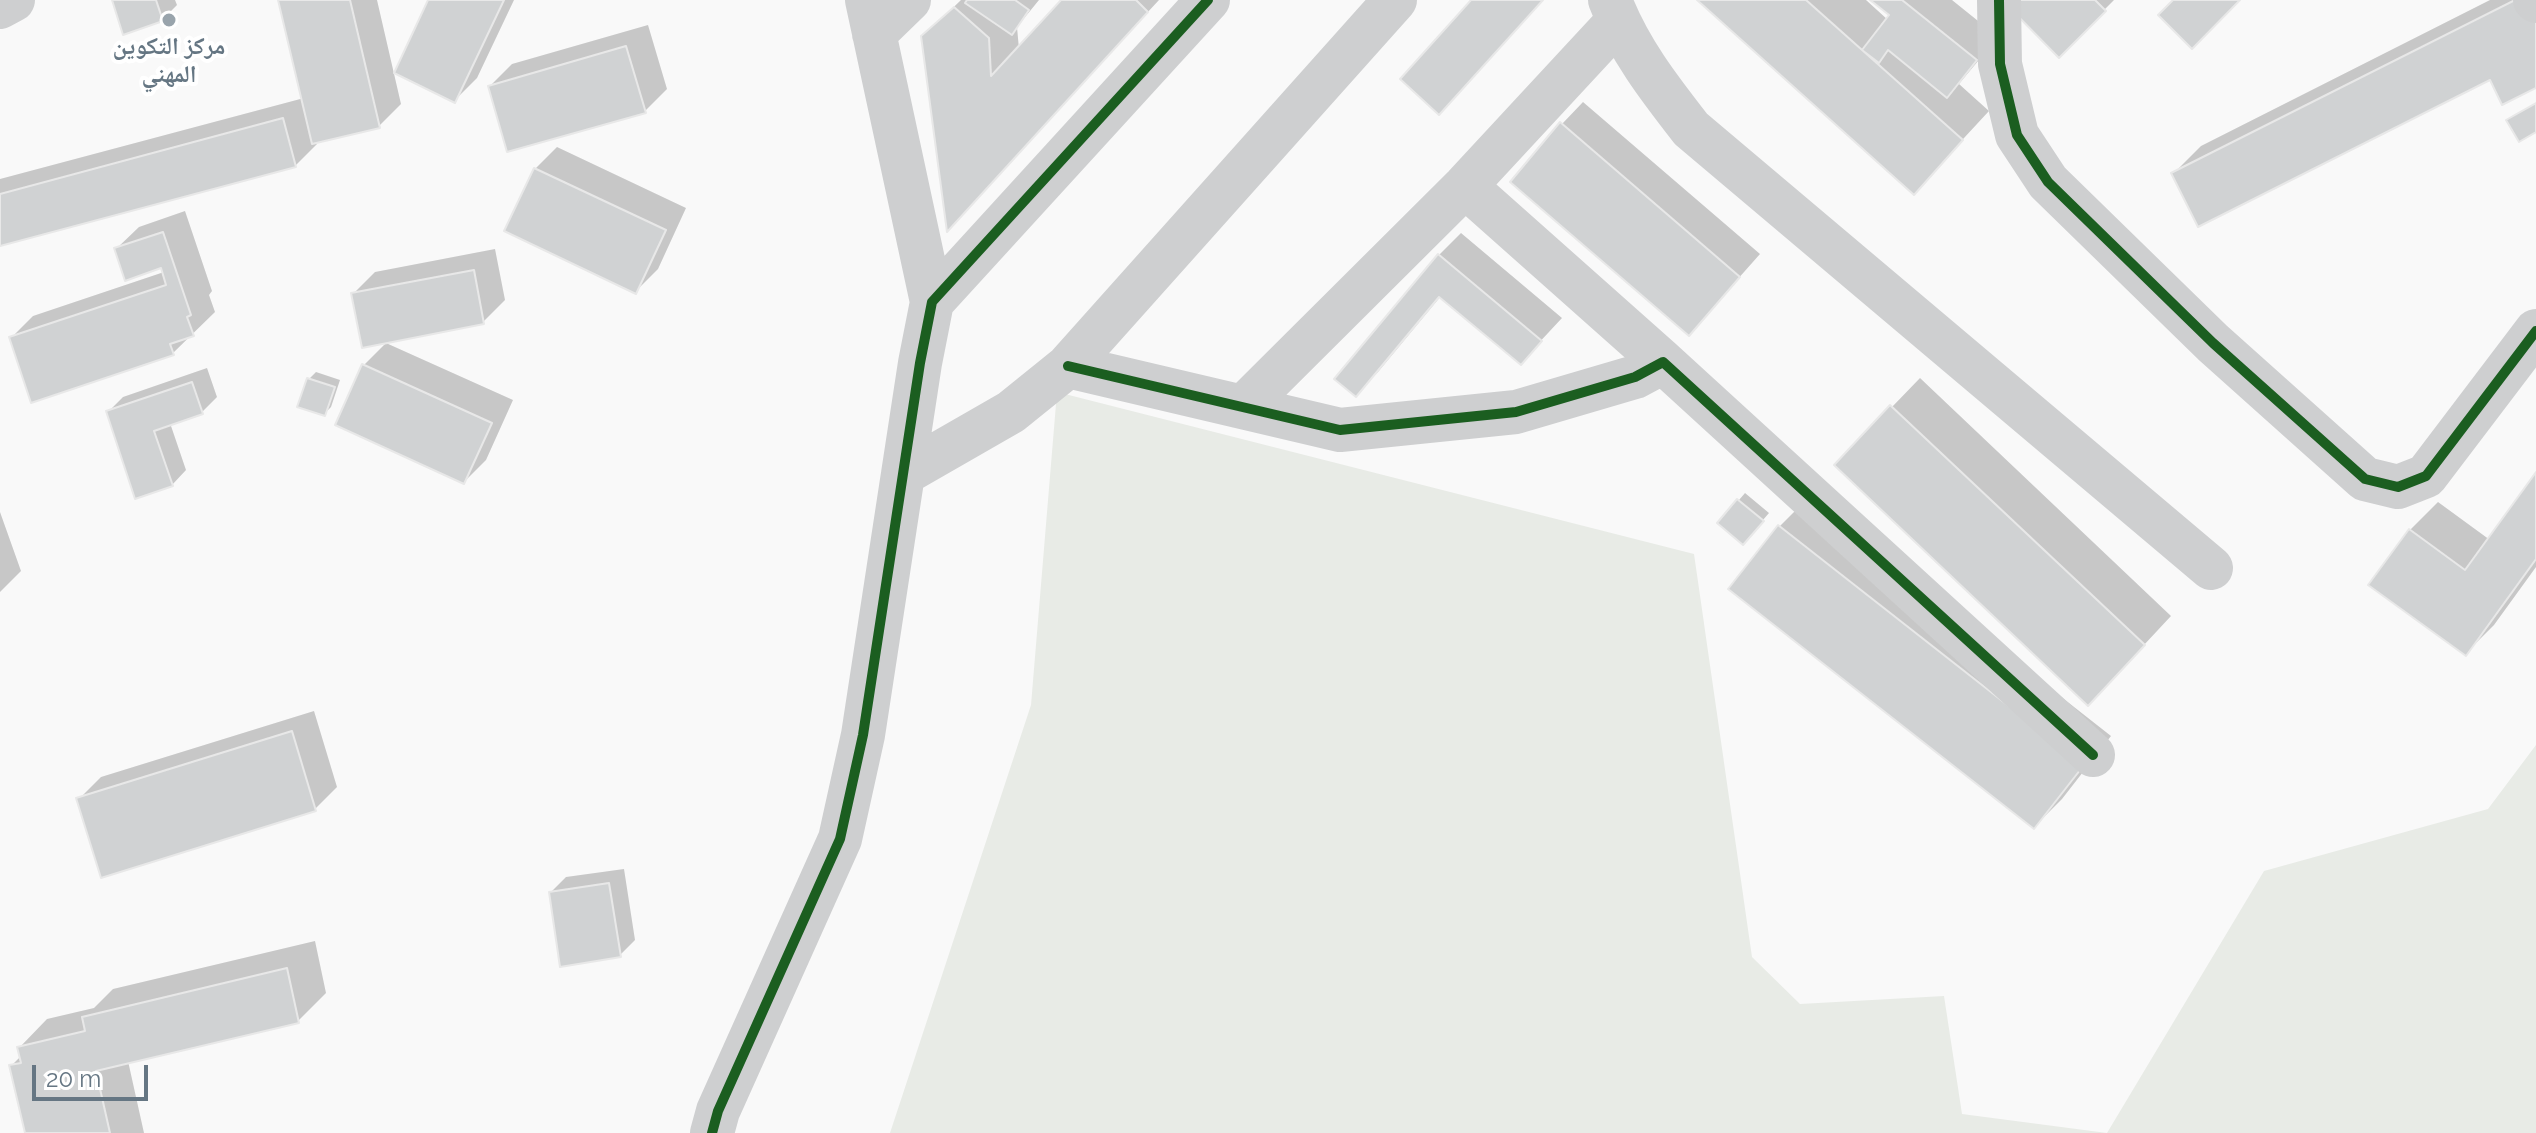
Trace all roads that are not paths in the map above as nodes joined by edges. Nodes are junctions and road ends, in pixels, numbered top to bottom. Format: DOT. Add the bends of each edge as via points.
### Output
graph roads {
  1 [pos="13,0"];
  2 [pos="909,0"];
  3 [pos="1208,0"];
  4 [pos="1395,0"];
  5 [pos="1999,0"];
  6 [pos="0,7"];
  7 [pos="1614,10"];
  8 [pos="870,17"];
  9 [pos="1465,186"];
  10 [pos="932,302"];
  11 [pos="2536,331"];
  12 [pos="1663,362"];
  13 [pos="1068,366"];
  14 [pos="1243,407"];
  15 [pos="903,474"];
  16 [pos="2211,568"];
  17 [pos="2093,755"];
  18 [pos="712,1133"];
  1 -- 6 [label="street"];
  2 -- 8 [label="street"];
  3 -- 10 [label="street"];
  4 -- 13 [label="street"];
  5 -- 11 [label="street" via="2000,64 2017,135 2048,182 2213,343 2365,479 2398,487 2426,476"];
  7 -- 9 [label="street"];
  7 -- 16 [label="street" via="1649,75 1691,129"];
  8 -- 10 [label="street"];
  9 -- 12 [label="street"];
  9 -- 14 [label="street"];
  10 -- 15 [label="street"];
  12 -- 14 [label="street" via="1635,377 1516,412 1340,430"];
  12 -- 17 [label="street"];
  13 -- 14 [label="street"];
  13 -- 15 [label="street" via="1011,412"];
  15 -- 18 [label="street" via="863,735 840,839"];
}
